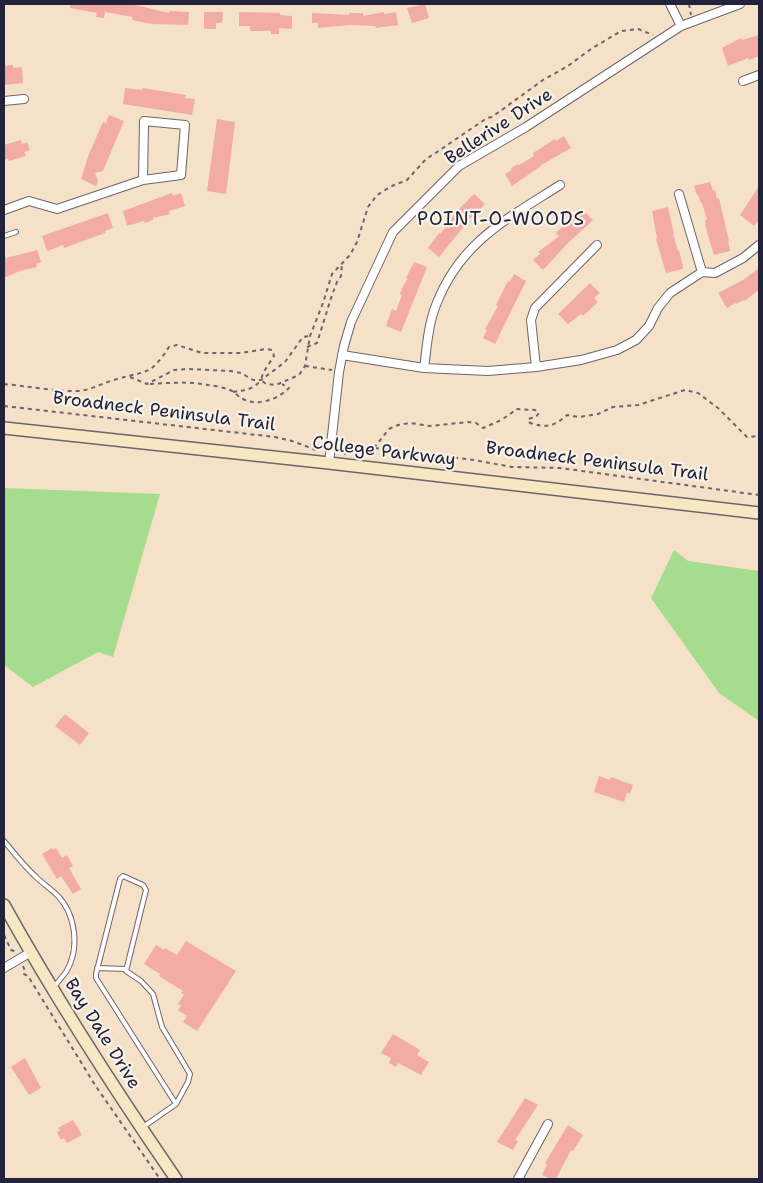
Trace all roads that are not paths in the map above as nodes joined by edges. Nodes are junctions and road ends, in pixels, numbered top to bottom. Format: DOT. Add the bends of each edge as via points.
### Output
graph roads {
  1 [pos="670,4"];
  2 [pos="740,4"];
  3 [pos="681,26"];
  4 [pos="759,75"];
  5 [pos="744,81"];
  6 [pos="24,99"];
  7 [pos="4,101"];
  8 [pos="143,180"];
  9 [pos="560,185"];
  10 [pos="679,194"];
  11 [pos="4,210"];
  12 [pos="16,232"];
  13 [pos="4,236"];
  14 [pos="597,245"];
  15 [pos="759,245"];
  16 [pos="702,272"];
  17 [pos="342,354"];
  18 [pos="424,368"];
  19 [pos="536,368"];
  20 [pos="4,428"];
  21 [pos="329,463"];
  22 [pos="759,513"];
  23 [pos="4,841"];
  24 [pos="4,905"];
  25 [pos="31,952"];
  26 [pos="4,968"];
  27 [pos="97,968"];
  28 [pos="126,968"];
  29 [pos="52,989"];
  30 [pos="176,1104"];
  31 [pos="548,1124"];
  32 [pos="141,1128"];
  33 [pos="176,1179"];
  34 [pos="518,1179"];
  1 -- 3 [label="street"];
  2 -- 3 [label="street, Bellerive Drive"];
  3 -- 17 [label="street, Bellerive Drive" via="459,166 393,232 351,322"];
  4 -- 5 [label="street"];
  6 -- 7 [label="street"];
  8 -- 8 [label="street" via="181,175 185,125 144,121"];
  8 -- 11 [label="street" via="57,209 29,201"];
  9 -- 18 [label="street" via="494,228 467,251 446,282 435,306"];
  10 -- 16 [label="street"];
  12 -- 13 [label="lane"];
  14 -- 19 [label="street" via="535,308 532,327"];
  15 -- 16 [label="street" via="715,273"];
  16 -- 19 [label="street" via="670,293 636,340 617,350"];
  17 -- 18 [label="street"];
  17 -- 21 [label="street, Bellerive Drive"];
  18 -- 19 [label="street" via="488,371"];
  20 -- 21 [label="main road, College Parkway"];
  21 -- 22 [label="main road, College Parkway"];
  23 -- 29 [label="lane" via="58,896 73,920 74,943 67,970"];
  24 -- 25 [label="main road, Bay Dale Drive"];
  25 -- 26 [label="street"];
  25 -- 29 [label="main road, Bay Dale Drive"];
  27 -- 28 [label="lane"];
  27 -- 28 [label="lane" via="123,876 143,885 146,890"];
  27 -- 30 [label="lane" via="96,978"];
  28 -- 30 [label="lane" via="153,994 162,1026 190,1074"];
  29 -- 32 [label="main road, Bay Dale Drive"];
  30 -- 32 [label="lane"];
  31 -- 34 [label="street"];
  32 -- 33 [label="main road, Bay Dale Drive"];
}
